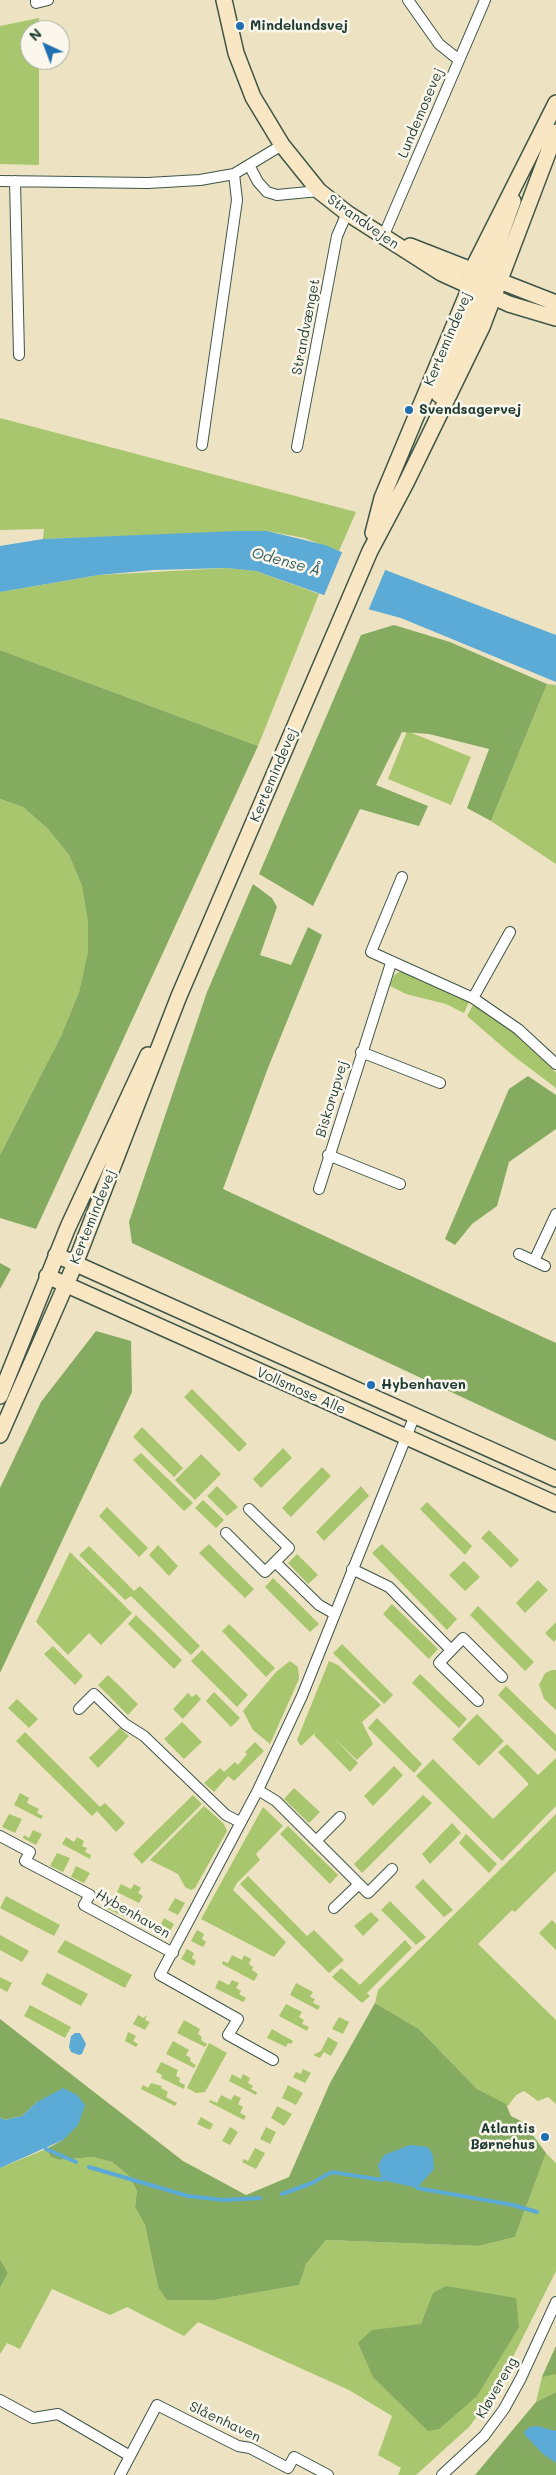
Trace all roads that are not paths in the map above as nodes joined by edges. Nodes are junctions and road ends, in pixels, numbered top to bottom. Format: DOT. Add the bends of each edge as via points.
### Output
graph roads {
  1 [pos="36,0"];
  2 [pos="48,0"];
  3 [pos="224,0"];
  4 [pos="408,0"];
  5 [pos="485,0"];
  6 [pos="459,60"];
  7 [pos="556,103"];
  8 [pos="556,132"];
  9 [pos="282,145"];
  10 [pos="531,148"];
  11 [pos="249,165"];
  12 [pos="234,174"];
  13 [pos="0,180"];
  14 [pos="15,181"];
  15 [pos="320,191"];
  16 [pos="347,214"];
  17 [pos="383,237"];
  18 [pos="472,270"];
  19 [pos="492,278"];
  20 [pos="482,290"];
  21 [pos="556,303"];
  22 [pos="556,318"];
  23 [pos="20,354"];
  24 [pos="202,445"];
  25 [pos="297,447"];
  26 [pos="368,554"];
  27 [pos="402,877"];
  28 [pos="510,932"];
  29 [pos="391,963"];
  30 [pos="179,996"];
  31 [pos="474,998"];
  32 [pos="361,1052"];
  33 [pos="556,1064"];
  34 [pos="440,1083"];
  35 [pos="328,1155"];
  36 [pos="400,1184"];
  37 [pos="319,1189"];
  38 [pos="556,1214"];
  39 [pos="519,1254"];
  40 [pos="56,1255"];
  41 [pos="534,1261"];
  42 [pos="75,1264"];
  43 [pos="545,1266"];
  44 [pos="47,1276"];
  45 [pos="65,1286"];
  46 [pos="0,1396"];
  47 [pos="414,1415"];
  48 [pos="0,1435"];
  49 [pos="405,1437"];
  50 [pos="556,1478"];
  51 [pos="556,1504"];
  52 [pos="249,1509"];
  53 [pos="226,1533"];
  54 [pos="275,1562"];
  55 [pos="352,1569"];
  56 [pos="335,1614"];
  57 [pos="451,1650"];
  58 [pos="502,1677"];
  59 [pos="478,1701"];
  60 [pos="79,1708"];
  61 [pos="258,1790"];
  62 [pos="340,1817"];
  63 [pos="240,1822"];
  64 [pos="0,1836"];
  65 [pos="316,1841"];
  66 [pos="392,1869"];
  67 [pos="359,1884"];
  68 [pos="334,1908"];
  69 [pos="173,1953"];
  70 [pos="273,2060"];
  71 [pos="556,2302"];
  72 [pos="0,2400"];
  73 [pos="130,2456"];
  74 [pos="120,2475"];
  75 [pos="328,2475"];
  76 [pos="442,2475"];
  1 -- 2 [label="street" via="36,3"];
  3 -- 9 [label="main road, Strandvejen" via="236,53 253,97"];
  4 -- 6 [label="street" via="439,44"];
  5 -- 6 [label="street, Lundemosevej"];
  6 -- 17 [label="street, Lundemosevej"];
  7 -- 10 [label="main road, Kertemindevej"];
  8 -- 19 [label="main road"];
  9 -- 11 [label="street"];
  9 -- 15 [label="main road, Strandvejen"];
  10 -- 18 [label="main road, Kertemindevej"];
  10 -- 19 [label="main road"];
  11 -- 12 [label="street"];
  11 -- 15 [label="street" via="267,192 277,195"];
  12 -- 14 [label="street" via="200,180 148,182"];
  12 -- 24 [label="street" via="237,200"];
  13 -- 14 [label="street"];
  14 -- 23 [label="street"];
  15 -- 16 [label="main road, Strandvejen"];
  16 -- 17 [label="main road, Strandvejen"];
  16 -- 25 [label="street, Strandvænget" via="337,236"];
  17 -- 18 [label="main road"];
  17 -- 20 [label="main road, Strandvejen" via="442,273"];
  18 -- 19 [label="main road"];
  18 -- 20 [label="main road, Kertemindevej"];
  19 -- 20 [label="main road"];
  19 -- 21 [label="main road"];
  20 -- 22 [label="main road" via="509,304"];
  20 -- 26 [label="main road, Kertemindevej" via="382,498"];
  20 -- 26 [label="main road, Kertemindevej" via="482,327"];
  26 -- 30 [label="main road, Kertemindevej"];
  27 -- 29 [label="street" via="372,952"];
  28 -- 31 [label="street"];
  29 -- 31 [label="street"];
  29 -- 32 [label="street, Biskorupvej"];
  30 -- 40 [label="main road, Kertemindevej" via="113,1126"];
  30 -- 42 [label="main road, Kertemindevej"];
  31 -- 33 [label="street" via="518,1029"];
  32 -- 34 [label="street, Biskorupvej"];
  32 -- 35 [label="street, Biskorupvej"];
  35 -- 36 [label="street, Biskorupvej"];
  35 -- 37 [label="street, Biskorupvej"];
  38 -- 41 [label="street"];
  39 -- 41 [label="street"];
  40 -- 42 [label="main road, Vollsmose Alle"];
  40 -- 44 [label="main road, Kertemindevej"];
  41 -- 43 [label="street"];
  42 -- 45 [label="main road, Kertemindevej"];
  42 -- 47 [label="main road, Vollsmose Alle"];
  44 -- 45 [label="main road, Vollsmose Alle"];
  44 -- 46 [label="main road, Kertemindevej"];
  45 -- 48 [label="main road, Kertemindevej"];
  45 -- 49 [label="main road, Vollsmose Alle"];
  47 -- 49 [label="street, Hybenhaven"];
  47 -- 50 [label="main road, Vollsmose Alle"];
  49 -- 51 [label="main road, Vollsmose Alle"];
  49 -- 55 [label="street, Hybenhaven"];
  52 -- 54 [label="street" via="289,1548"];
  53 -- 54 [label="street" via="265,1572"];
  54 -- 56 [label="street" via="319,1605"];
  55 -- 56 [label="street, Hybenhaven"];
  55 -- 57 [label="street" via="389,1587"];
  56 -- 61 [label="street, Hybenhaven" via="305,1690"];
  57 -- 58 [label="street" via="463,1638"];
  57 -- 59 [label="street" via="439,1663"];
  60 -- 63 [label="street" via="94,1694 125,1724 144,1736 226,1816"];
  61 -- 63 [label="street, Hybenhaven"];
  61 -- 65 [label="street" via="276,1801"];
  62 -- 65 [label="street"];
  63 -- 69 [label="street, Hybenhaven"];
  64 -- 69 [label="street, Hybenhaven" via="30,1852 25,1861 90,1895 84,1905"];
  65 -- 67 [label="street"];
  66 -- 67 [label="street" via="368,1893"];
  67 -- 68 [label="street"];
  69 -- 70 [label="street, Hybenhaven" via="160,1975 238,2019 228,2035"];
  71 -- 76 [label="street, Kløvereng" via="504,2409 484,2436"];
  72 -- 73 [label="street" via="33,2418 58,2414"];
  73 -- 74 [label="street, Slåenhaven"];
  73 -- 75 [label="street, Slåenhaven" via="157,2405 288,2468 294,2457"];
}
